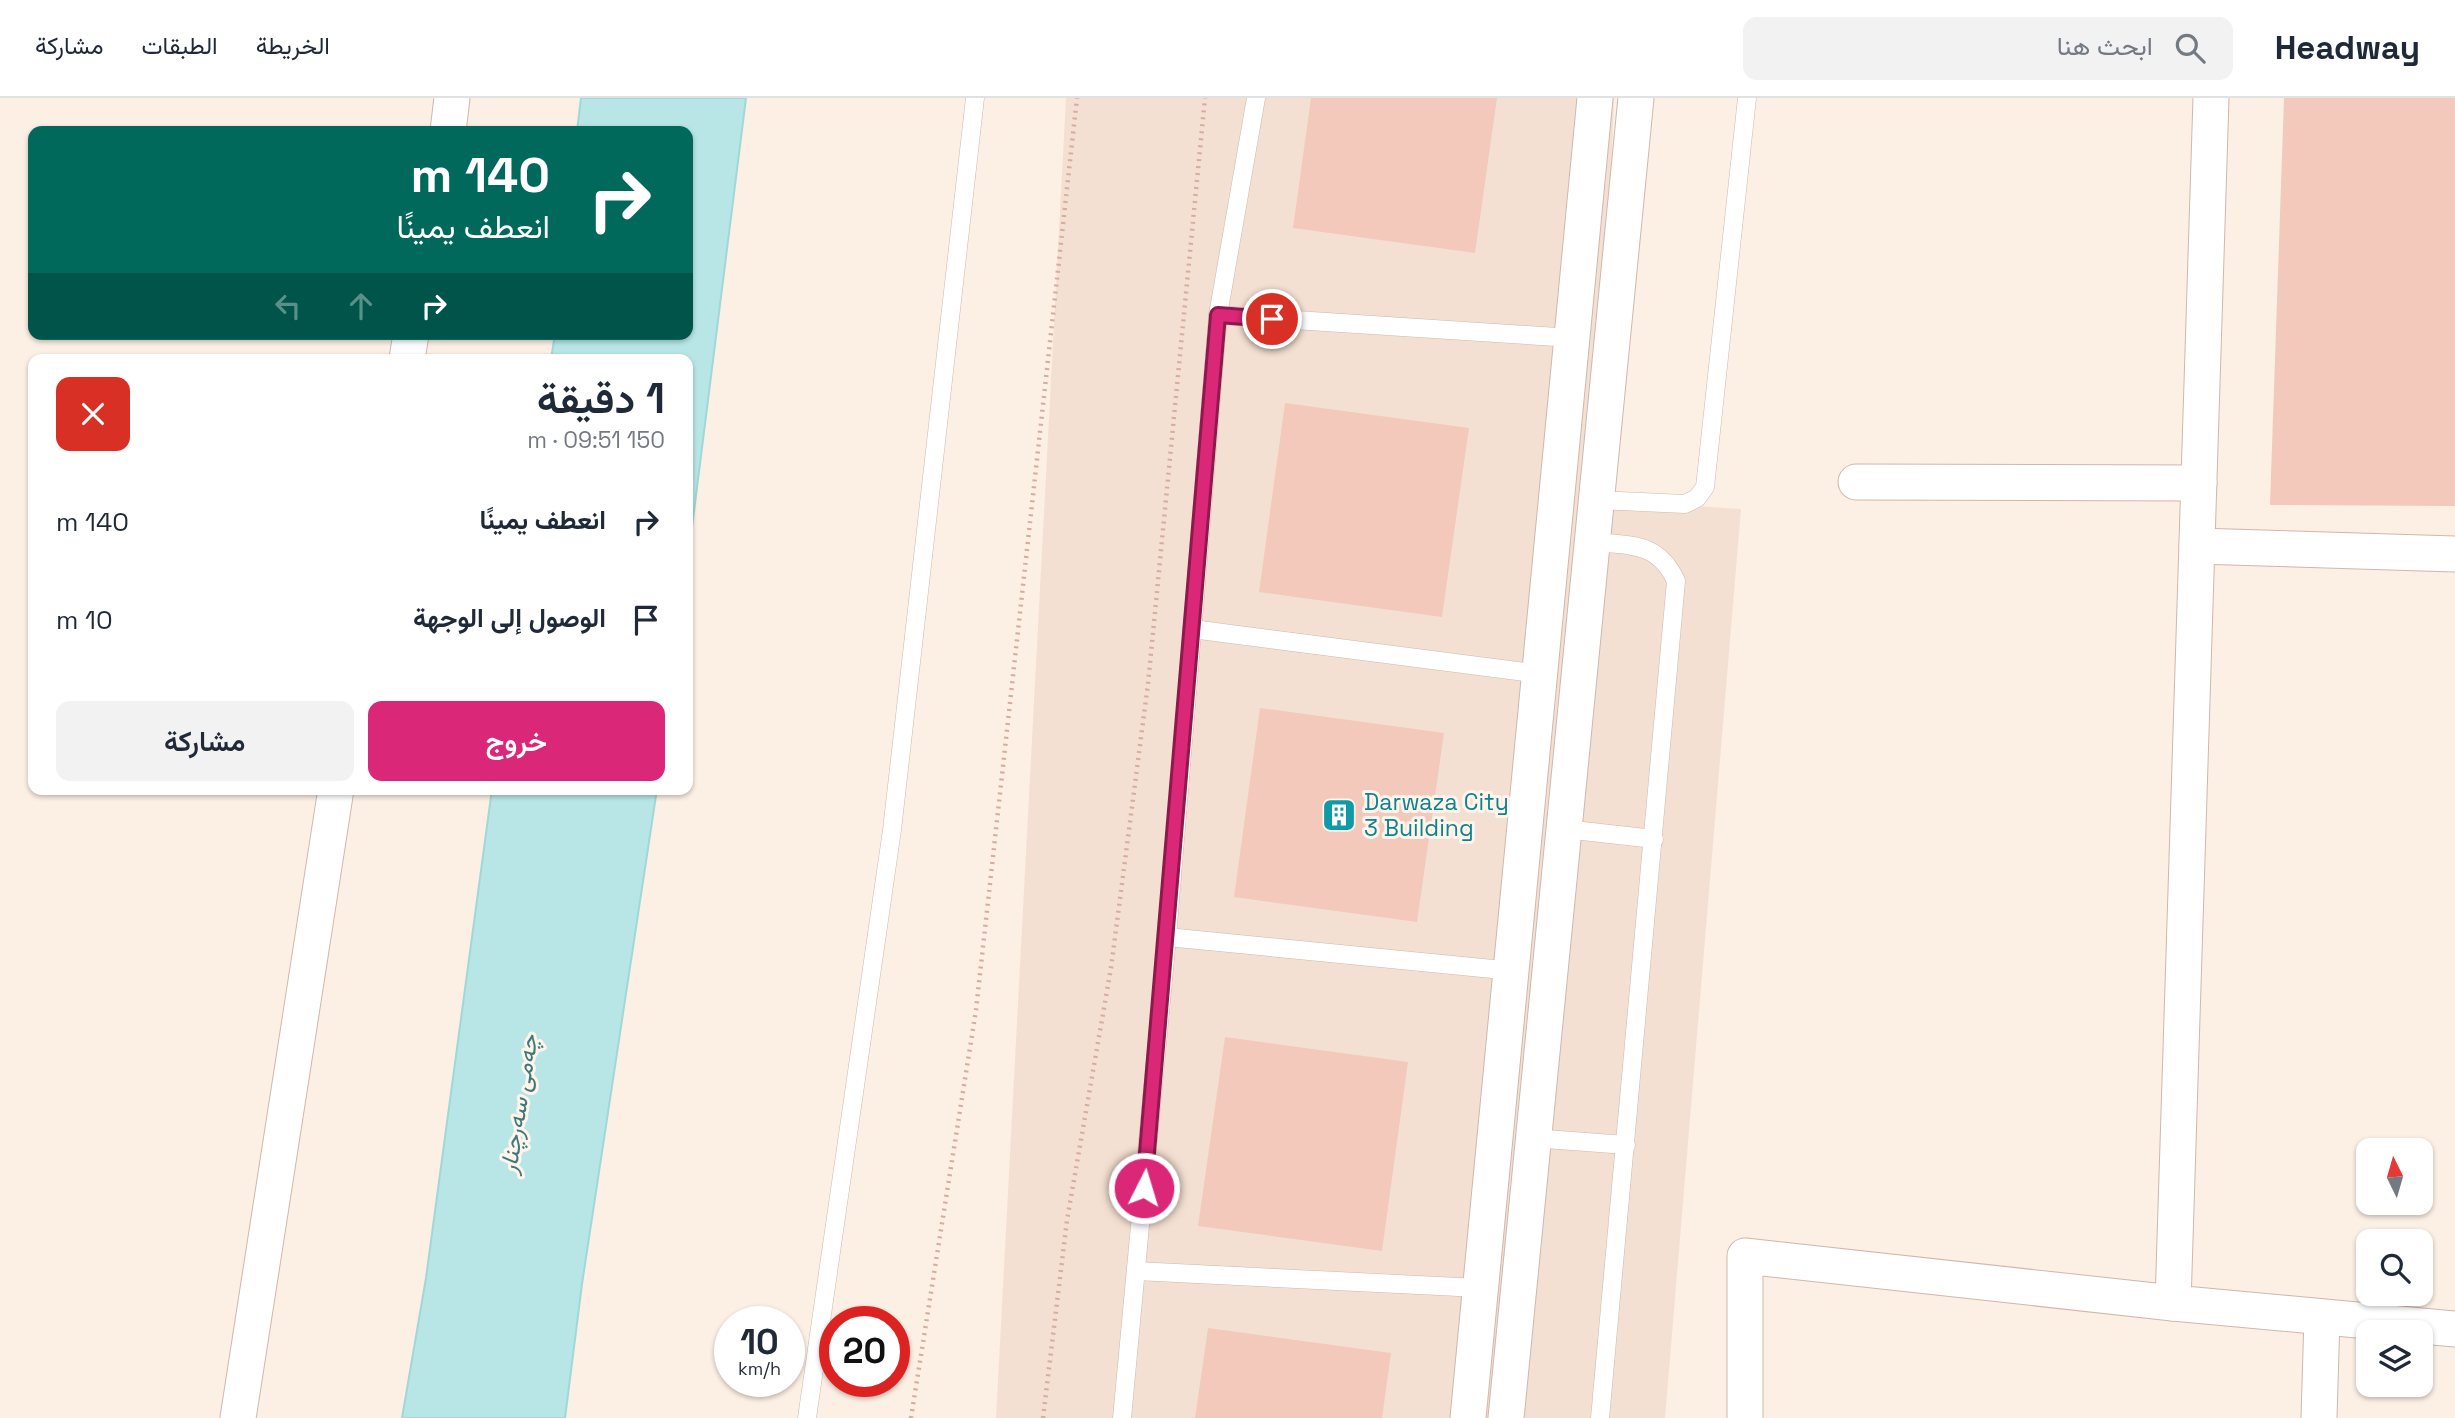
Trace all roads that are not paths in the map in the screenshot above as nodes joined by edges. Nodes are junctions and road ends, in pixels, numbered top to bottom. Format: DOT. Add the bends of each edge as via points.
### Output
graph roads {
  1 [pos="452,98"];
  2 [pos="975,98"];
  3 [pos="1256,98"];
  4 [pos="1595,98"];
  5 [pos="1636,98"];
  6 [pos="1747,98"];
  7 [pos="2211,98"];
  8 [pos="449,126"];
  9 [pos="1218,315"];
  10 [pos="1572,338"];
  11 [pos="1856,482"];
  12 [pos="2199,483"];
  13 [pos="1598,500"];
  14 [pos="1594,542"];
  15 [pos="2197,545"];
  16 [pos="2455,554"];
  17 [pos="1192,629"];
  18 [pos="1541,674"];
  19 [pos="336,795"];
  20 [pos="1565,829"];
  21 [pos="1654,839"];
  22 [pos="1167,937"];
  23 [pos="1513,971"];
  24 [pos="1532,1138"];
  25 [pos="1626,1145"];
  26 [pos="1136,1271"];
  27 [pos="1479,1288"];
  28 [pos="2173,1303"];
  29 [pos="2322,1317"];
  30 [pos="2455,1329"];
  31 [pos="238,1418"];
  32 [pos="807,1418"];
  33 [pos="1122,1418"];
  34 [pos="1468,1418"];
  35 [pos="1506,1418"];
  36 [pos="1600,1418"];
  37 [pos="1745,1418"];
  38 [pos="2319,1418"];
  1 -- 8 [label="street"];
  2 -- 32 [label="lane" via="892,830"];
  3 -- 9 [label="lane"];
  4 -- 10 [label="street"];
  5 -- 13 [label="street"];
  6 -- 13 [label="lane" via="1706,487 1685,504"];
  7 -- 12 [label="street"];
  9 -- 10 [label="lane"];
  9 -- 17 [label="lane"];
  10 -- 18 [label="street"];
  11 -- 12 [label="street"];
  12 -- 15 [label="street"];
  13 -- 14 [label="street"];
  14 -- 20 [label="street"];
  14 -- 21 [label="lane" via="1654,552 1669,565 1676,581"];
  15 -- 16 [label="street"];
  15 -- 28 [label="street"];
  17 -- 18 [label="lane"];
  17 -- 22 [label="lane"];
  18 -- 23 [label="street"];
  19 -- 31 [label="street"];
  20 -- 21 [label="lane"];
  20 -- 24 [label="street"];
  21 -- 25 [label="lane"];
  22 -- 23 [label="lane"];
  22 -- 26 [label="lane"];
  23 -- 27 [label="street"];
  24 -- 25 [label="lane"];
  24 -- 35 [label="street"];
  25 -- 36 [label="lane"];
  26 -- 27 [label="lane"];
  26 -- 33 [label="lane"];
  27 -- 34 [label="street"];
  28 -- 29 [label="street"];
  28 -- 37 [label="street" via="1745,1256"];
  29 -- 30 [label="street"];
  29 -- 38 [label="street"];
}
